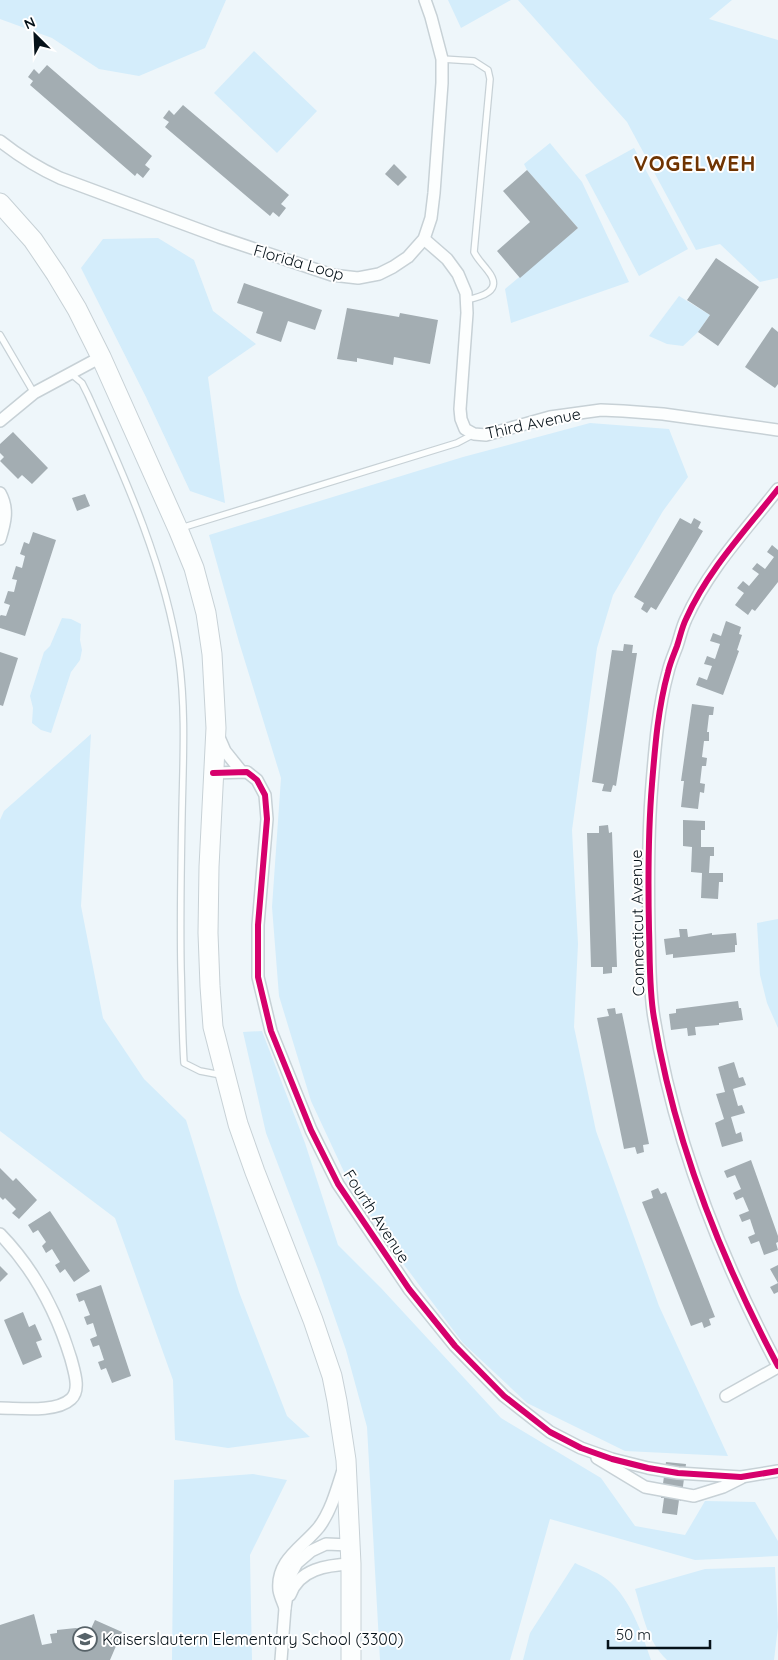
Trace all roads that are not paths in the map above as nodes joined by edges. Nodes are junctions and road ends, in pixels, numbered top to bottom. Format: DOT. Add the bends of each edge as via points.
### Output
graph roads {
  1 [pos="425,0"];
  2 [pos="442,59"];
  3 [pos="0,141"];
  4 [pos="0,203"];
  5 [pos="424,239"];
  6 [pos="466,300"];
  7 [pos="0,335"];
  8 [pos="101,357"];
  9 [pos="70,373"];
  10 [pos="34,393"];
  11 [pos="0,421"];
  12 [pos="778,430"];
  13 [pos="474,434"];
  14 [pos="778,489"];
  15 [pos="0,493"];
  16 [pos="178,528"];
  17 [pos="0,539"];
  18 [pos="216,728"];
  19 [pos="241,771"];
  20 [pos="213,773"];
  21 [pos="225,1076"];
  22 [pos="0,1234"];
  23 [pos="778,1367"];
  24 [pos="726,1396"];
  25 [pos="0,1408"];
  26 [pos="581,1448"];
  27 [pos="346,1460"];
  28 [pos="778,1471"];
  29 [pos="741,1477"];
  30 [pos="350,1545"];
  31 [pos="350,1564"];
  32 [pos="284,1608"];
  33 [pos="281,1660"];
  34 [pos="351,1660"];
  1 -- 2 [label="street, Florida Loop"];
  2 -- 5 [label="street, Florida Loop" via="434,192"];
  2 -- 6 [label="lane" via="474,61 488,70 490,79 474,252 493,282 491,290 484,296"];
  3 -- 5 [label="street, Florida Loop" via="40,169 84,188 332,275 358,278 379,274 408,257"];
  4 -- 8 [label="main road" via="33,240 56,274"];
  5 -- 6 [label="street, Third Avenue" via="458,274"];
  6 -- 13 [label="street, Third Avenue" via="460,409 465,429"];
  7 -- 10 [label="lane"];
  8 -- 9 [label="street"];
  8 -- 16 [label="main road"];
  9 -- 10 [label="street"];
  9 -- 21 [label="lane" via="82,383 126,481 173,627 182,683 184,738 180,895 184,1063 200,1071"];
  10 -- 11 [label="street"];
  12 -- 13 [label="street, Third Avenue" via="663,414 601,410 550,417 486,435"];
  13 -- 16 [label="lane" via="457,443"];
  14 -- 23 [label="street, Connecticut Avenue" via="709,576 684,622 661,707 648,855 651,991 675,1111 714,1232"];
  15 -- 17 [label="street" via="6,505 6,518"];
  16 -- 18 [label="main road" via="194,568 206,613"];
  18 -- 19 [label="street, Fourth Avenue" via="225,751"];
  18 -- 20 [label="main road"];
  19 -- 20 [label="street"];
  19 -- 26 [label="street, Fourth Avenue" via="253,775 266,795 258,925 258,977 264,1004 271,1031 311,1130 338,1184 409,1289 455,1346 504,1396 550,1432"];
  20 -- 21 [label="main road" via="210,986 213,1027"];
  21 -- 27 [label="main road" via="255,1172 326,1358 337,1401"];
  22 -- 25 [label="street" via="48,1300 67,1345 76,1384 73,1398 65,1404"];
  23 -- 24 [label="street"];
  26 -- 29 [label="street, Fourth Avenue" via="655,1469"];
  26 -- 29 [label="street" via="645,1487 694,1496 723,1487"];
  27 -- 30 [label="main road"];
  27 -- 32 [label="street" via="319,1526 289,1556 280,1572 279,1589"];
  28 -- 29 [label="street, Fourth Avenue"];
  30 -- 31 [label="main road"];
  30 -- 32 [label="street" via="326,1544 297,1563 290,1576"];
  31 -- 32 [label="street" via="324,1567 303,1576 291,1590"];
  31 -- 34 [label="main road"];
  32 -- 33 [label="street"];
}
